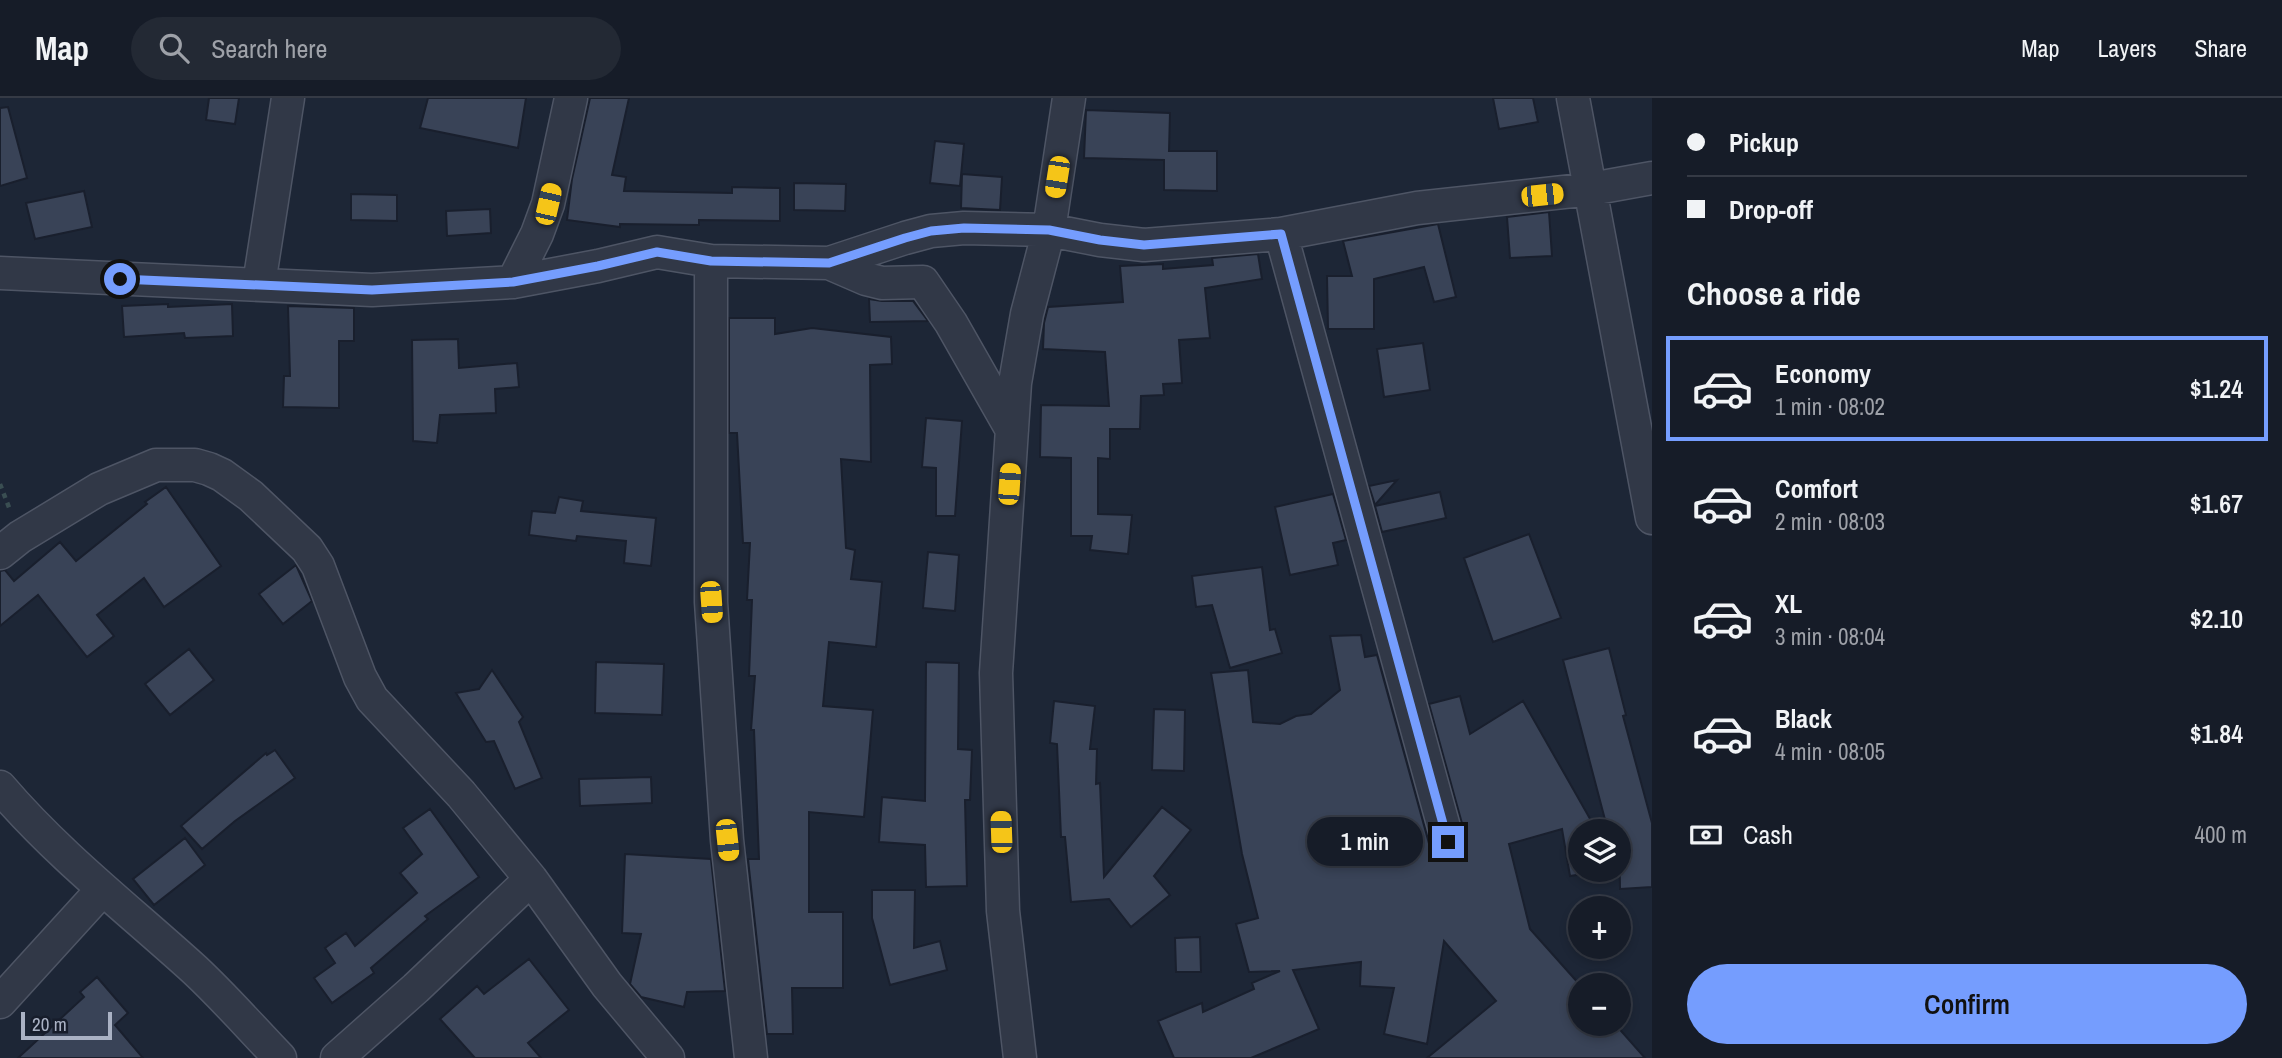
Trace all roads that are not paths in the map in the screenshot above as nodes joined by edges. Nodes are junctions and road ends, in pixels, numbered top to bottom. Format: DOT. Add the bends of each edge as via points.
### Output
graph roads {
  1 [pos="288,98"];
  2 [pos="571,98"];
  3 [pos="1069,98"];
  4 [pos="1573,98"];
  5 [pos="1652,178"];
  6 [pos="1591,189"];
  7 [pos="1049,230"];
  8 [pos="1281,234"];
  9 [pos="711,261"];
  10 [pos="829,263"];
  11 [pos="0,273"];
  12 [pos="513,282"];
  13 [pos="258,284"];
  14 [pos="1012,430"];
  15 [pos="1652,518"];
  16 [pos="0,554"];
  17 [pos="0,787"];
  18 [pos="1448,842"];
  19 [pos="530,878"];
  20 [pos="102,890"];
  21 [pos="0,1002"];
  22 [pos="280,1058"];
  23 [pos="337,1058"];
  24 [pos="668,1058"];
  25 [pos="751,1058"];
  26 [pos="1020,1058"];
  1 -- 13 [label="street"];
  2 -- 12 [label="street" via="548,204"];
  3 -- 7 [label="street"];
  4 -- 6 [label="street"];
  5 -- 6 [label="street"];
  6 -- 8 [label="street" via="1417,208"];
  6 -- 15 [label="street"];
  7 -- 8 [label="street" via="1144,245"];
  7 -- 10 [label="street" via="931,231"];
  7 -- 14 [label="street" via="1027,314"];
  8 -- 18 [label="street"];
  9 -- 10 [label="street"];
  9 -- 12 [label="street" via="657,252"];
  9 -- 25 [label="street" via="711,602 727,840"];
  10 -- 14 [label="street" via="882,283 923,282"];
  11 -- 13 [label="street"];
  12 -- 13 [label="street" via="372,290"];
  14 -- 26 [label="street" via="996,673 1003,911"];
  16 -- 19 [label="street" via="99,489 156,465 195,465 222,475 306,549 318,566 372,699"];
  17 -- 20 [label="street"];
  19 -- 23 [label="street"];
  19 -- 24 [label="street" via="607,985"];
  20 -- 21 [label="street"];
  20 -- 22 [label="street" via="196,971"];
}
